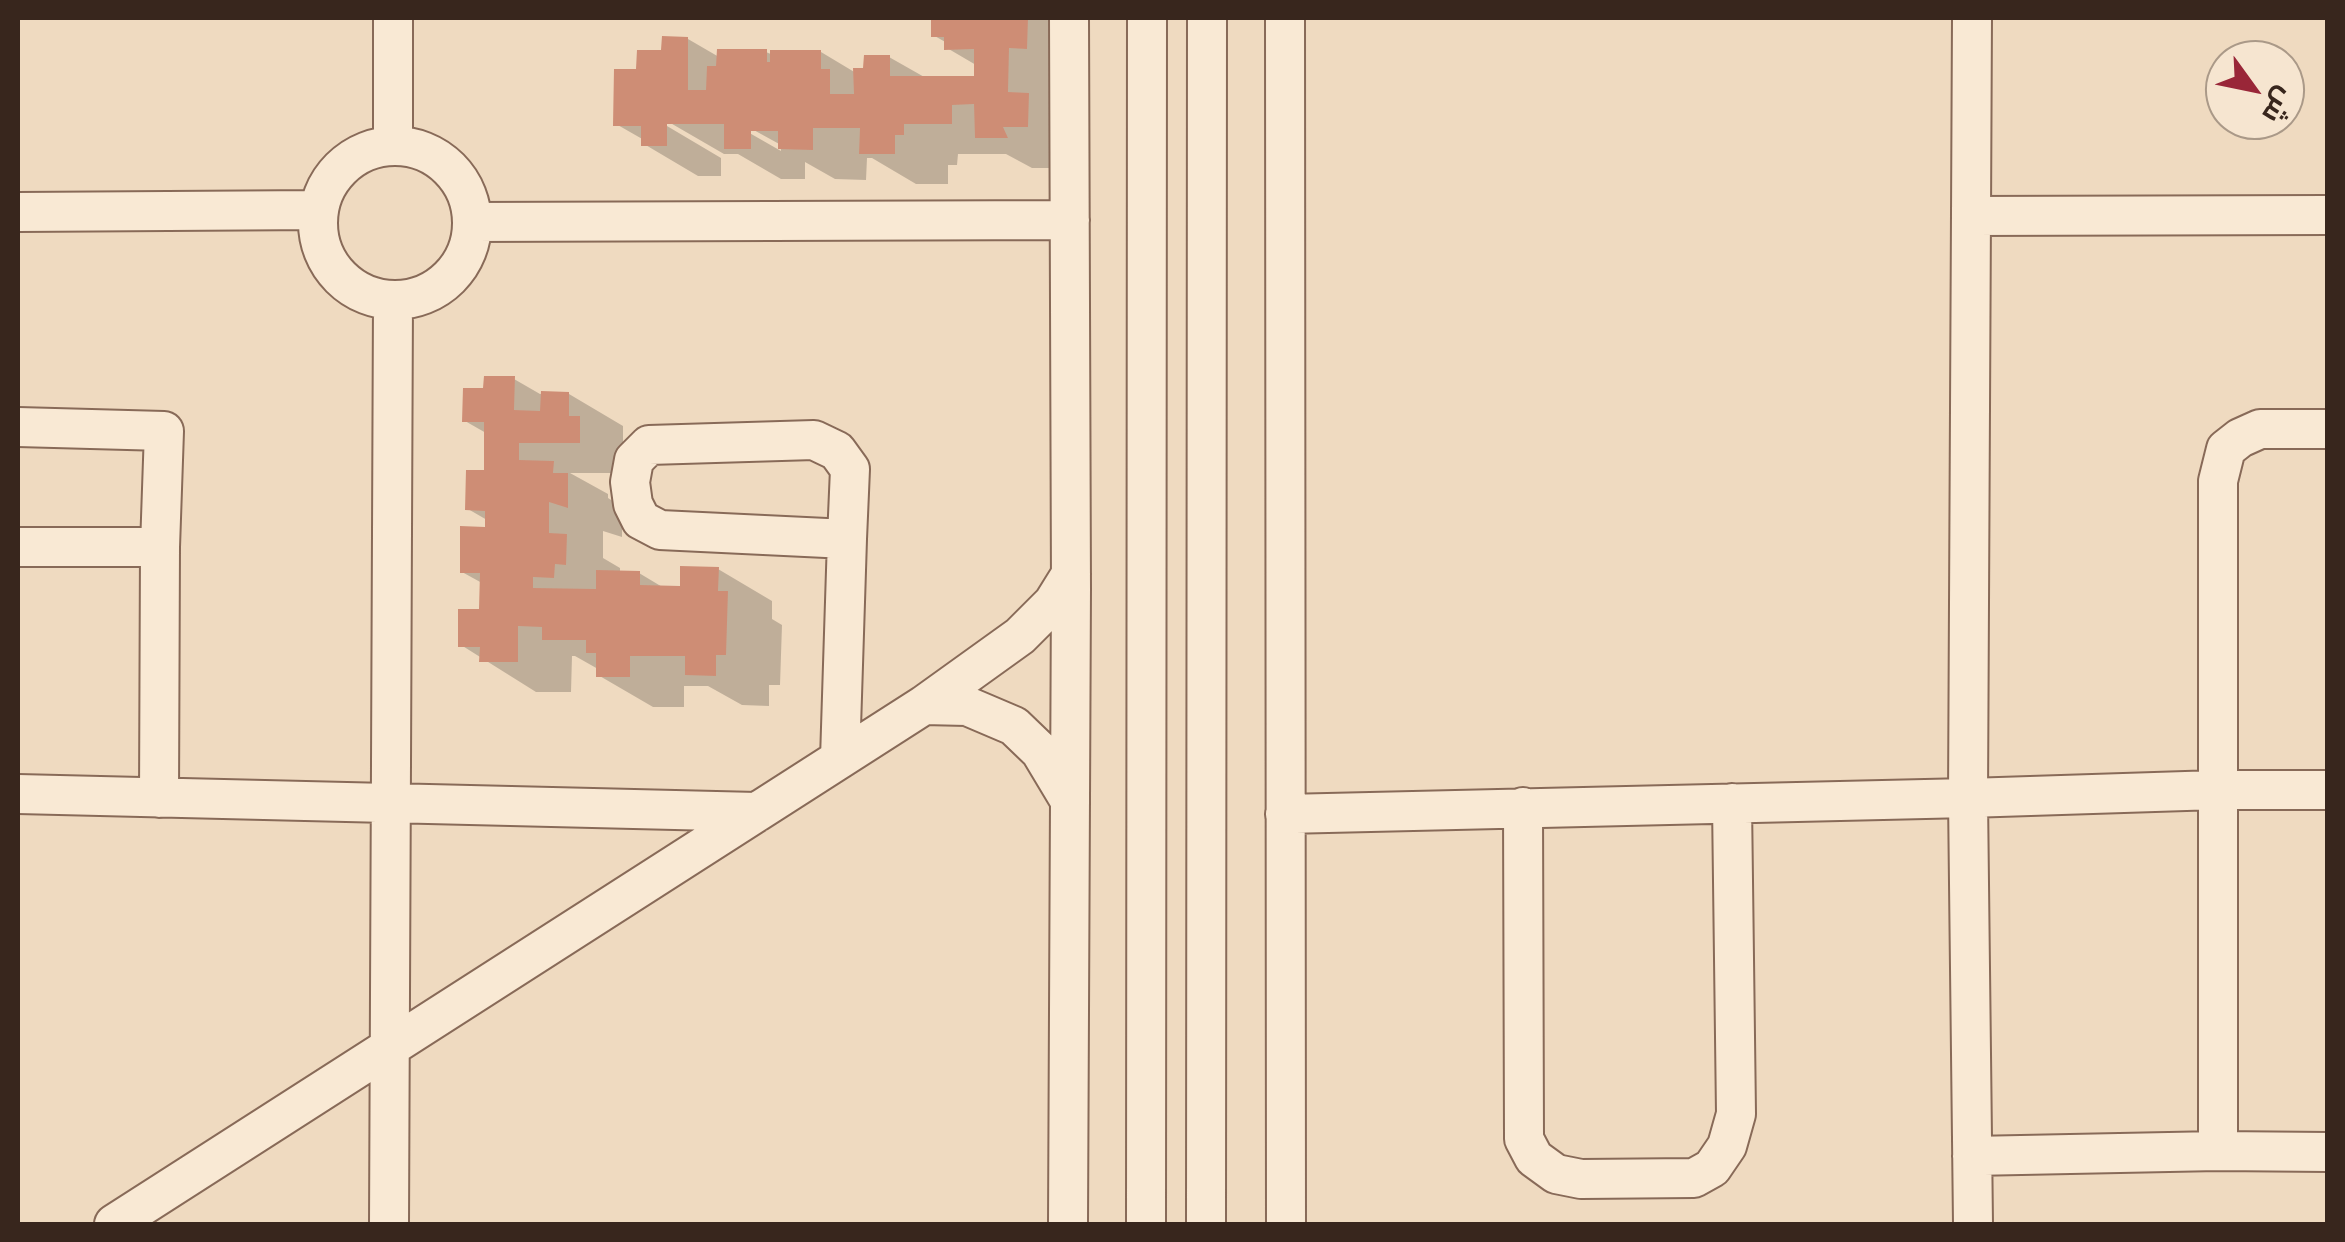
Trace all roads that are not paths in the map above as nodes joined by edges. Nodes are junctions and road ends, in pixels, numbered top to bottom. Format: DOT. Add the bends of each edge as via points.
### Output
graph roads {
  1 [pos="393,18"];
  2 [pos="1069,18"];
  3 [pos="1147,18"];
  4 [pos="1207,18"];
  5 [pos="1285,18"];
  6 [pos="1972,18"];
  7 [pos="393,145"];
  8 [pos="318,210"];
  9 [pos="18,212"];
  10 [pos="1971,216"];
  11 [pos="2328,216"];
  12 [pos="1070,220"];
  13 [pos="472,222"];
  14 [pos="393,301"];
  15 [pos="18,428"];
  16 [pos="2328,430"];
  17 [pos="848,540"];
  18 [pos="18,547"];
  19 [pos="160,547"];
  20 [pos="1071,574"];
  21 [pos="924,704"];
  22 [pos="840,759"];
  23 [pos="2217,790"];
  24 [pos="2328,790"];
  25 [pos="18,794"];
  26 [pos="159,798"];
  27 [pos="1968,798"];
  28 [pos="1070,801"];
  29 [pos="391,804"];
  30 [pos="1732,804"];
  31 [pos="1523,808"];
  32 [pos="757,812"];
  33 [pos="1285,814"];
  34 [pos="390,1049"];
  35 [pos="2218,1150"];
  36 [pos="2328,1152"];
  37 [pos="1972,1156"];
  38 [pos="114,1224"];
  39 [pos="389,1224"];
  40 [pos="1068,1224"];
  41 [pos="1146,1224"];
  42 [pos="1206,1224"];
  43 [pos="1286,1224"];
  44 [pos="1972,1224"];
  1 -- 7 [label="street"];
  2 -- 12 [label="street"];
  3 -- 41 [label="street"];
  4 -- 42 [label="street"];
  5 -- 33 [label="street"];
  6 -- 10 [label="street"];
  7 -- 8 [label="street" via="344,164"];
  7 -- 13 [label="street" via="440,159 469,198"];
  8 -- 9 [label="street"];
  8 -- 14 [label="street" via="327,262 367,296"];
  10 -- 11 [label="street"];
  10 -- 27 [label="street"];
  12 -- 13 [label="street"];
  12 -- 20 [label="street"];
  13 -- 14 [label="street" via="457,269 440,286"];
  14 -- 29 [label="street"];
  15 -- 19 [label="street" via="164,431"];
  16 -- 23 [label="street" via="2260,429 2226,449 2218,480"];
  17 -- 17 [label="street" via="850,469 837,452 814,440 649,445 634,460 633,504 641,520 660,530"];
  17 -- 22 [label="street"];
  18 -- 19 [label="street"];
  19 -- 26 [label="street"];
  20 -- 21 [label="street" via="1020,636"];
  20 -- 28 [label="street"];
  21 -- 22 [label="street"];
  21 -- 28 [label="street" via="967,706 1014,726 1040,751"];
  22 -- 32 [label="street"];
  23 -- 24 [label="street"];
  23 -- 27 [label="street"];
  23 -- 35 [label="street"];
  25 -- 26 [label="street"];
  26 -- 29 [label="street"];
  27 -- 30 [label="street"];
  27 -- 37 [label="street"];
  28 -- 40 [label="street"];
  29 -- 32 [label="street"];
  29 -- 34 [label="street"];
  30 -- 31 [label="street"];
  30 -- 31 [label="street" via="1736,1114 1727,1146 1712,1168 1694,1178 1556,1174 1534,1158 1524,1139"];
  31 -- 33 [label="street"];
  32 -- 34 [label="street"];
  33 -- 43 [label="street"];
  34 -- 38 [label="street"];
  34 -- 39 [label="street"];
  35 -- 36 [label="street"];
  35 -- 37 [label="street"];
  37 -- 44 [label="street"];
}
